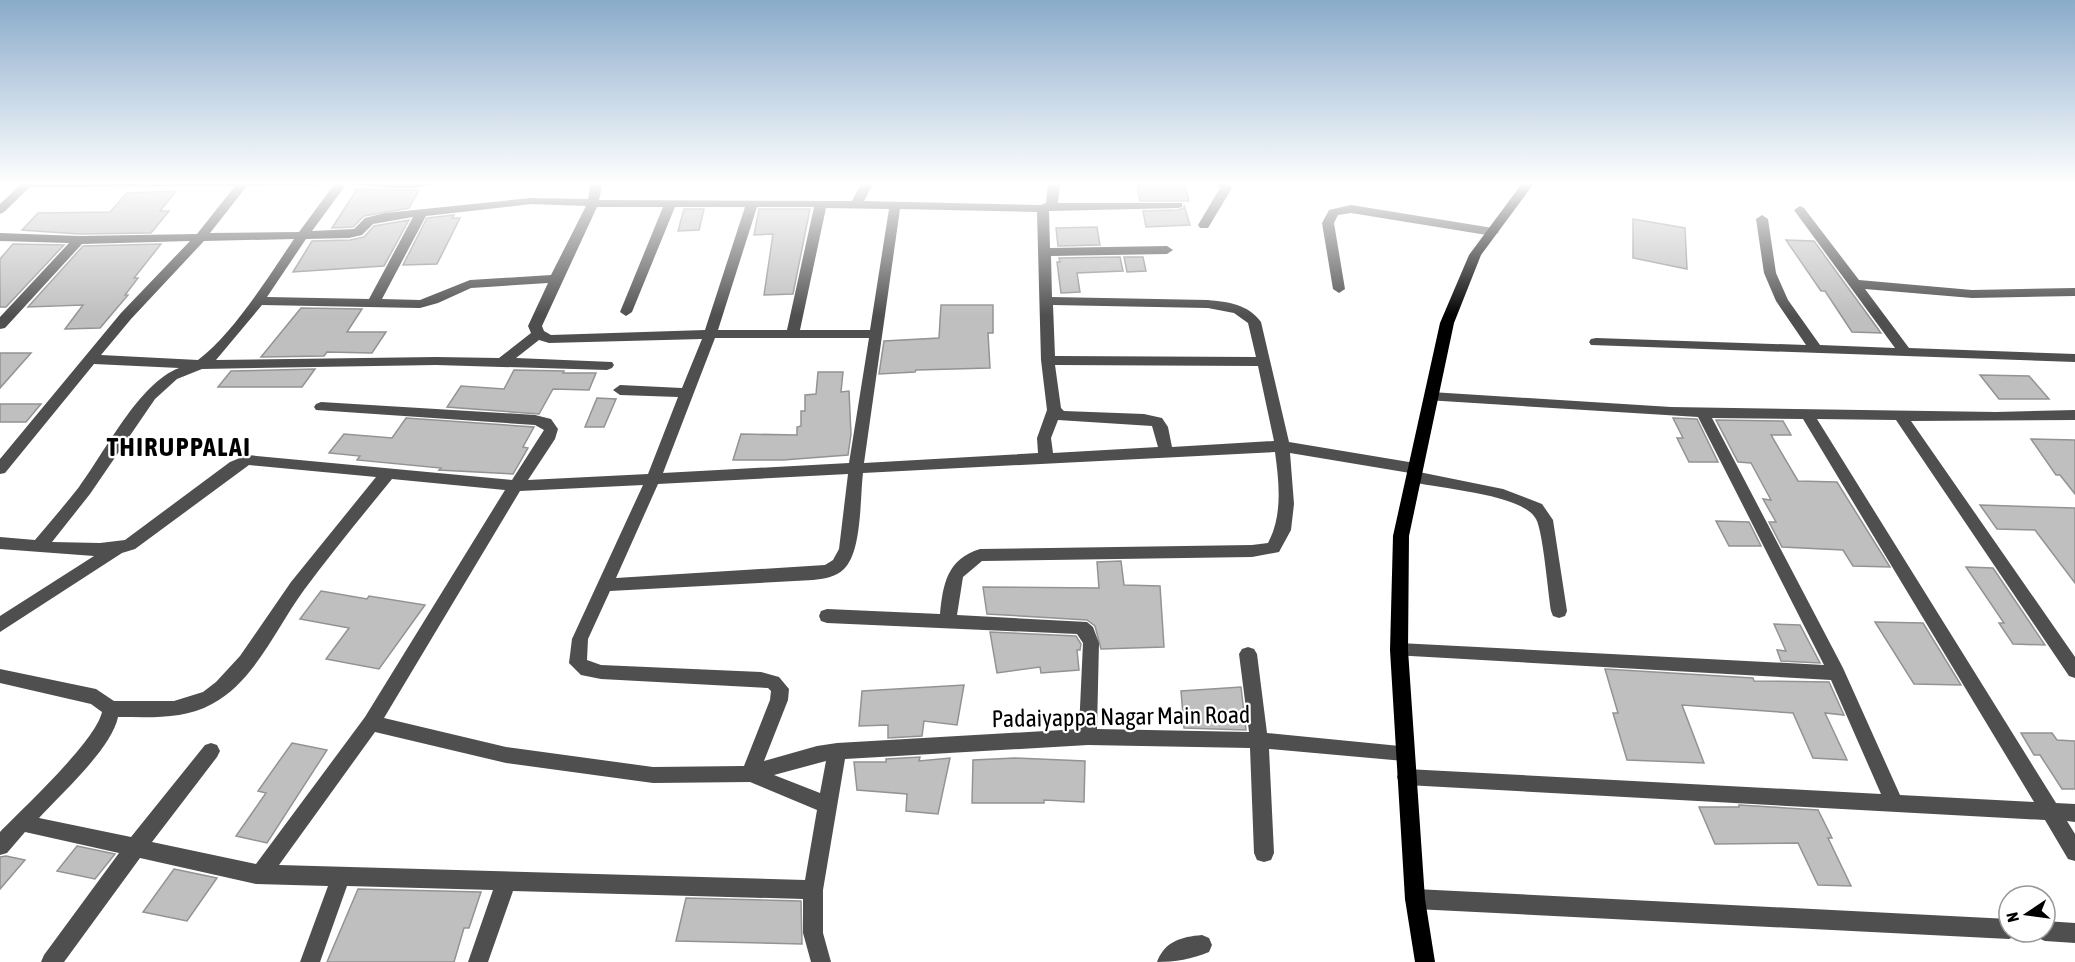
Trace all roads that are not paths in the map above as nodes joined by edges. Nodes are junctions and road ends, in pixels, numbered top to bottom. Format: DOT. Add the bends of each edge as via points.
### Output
graph roads {
  1 [pos="209,227"];
  2 [pos="309,227"];
  3 [pos="363,227"];
  4 [pos="415,227"];
  5 [pos="581,227"];
  6 [pos="661,227"];
  7 [pos="745,227"];
  8 [pos="816,227"];
  9 [pos="892,227"];
  10 [pos="1045,227"];
  11 [pos="1329,227"];
  12 [pos="1461,227"];
  13 [pos="1497,227"];
  14 [pos="1763,227"];
  15 [pos="1813,227"];
  16 [pos="1493,232"];
  17 [pos="302,236"];
  18 [pos="0,237"];
  19 [pos="200,238"];
  20 [pos="79,240"];
  21 [pos="1167,250"];
  22 [pos="1044,252"];
  23 [pos="556,279"];
  24 [pos="1855,284"];
  25 [pos="1339,289"];
  26 [pos="2075,292"];
  27 [pos="258,301"];
  28 [pos="1046,301"];
  29 [pos="374,302"];
  30 [pos="627,312"];
  31 [pos="0,326"];
  32 [pos="538,334"];
  33 [pos="710,334"];
  34 [pos="793,334"];
  35 [pos="876,334"];
  36 [pos="1596,342"];
  37 [pos="1817,350"];
  38 [pos="1906,353"];
  39 [pos="2075,358"];
  40 [pos="90,359"];
  41 [pos="1047,360"];
  42 [pos="503,362"];
  43 [pos="1263,362"];
  44 [pos="201,365"];
  45 [pos="608,365"];
  46 [pos="620,390"];
  47 [pos="687,393"];
  48 [pos="1431,397"];
  49 [pos="321,407"];
  50 [pos="1054,410"];
  51 [pos="1702,412"];
  52 [pos="1806,414"];
  53 [pos="1900,415"];
  54 [pos="2075,416"];
  55 [pos="1282,446"];
  56 [pos="1166,452"];
  57 [pos="1046,458"];
  58 [pos="856,468"];
  59 [pos="0,469"];
  60 [pos="1414,472"];
  61 [pos="388,473"];
  62 [pos="653,479"];
  63 [pos="516,486"];
  64 [pos="0,543"];
  65 [pos="39,547"];
  66 [pos="116,549"];
  67 [pos="604,585"];
  68 [pos="1559,611"];
  69 [pos="827,616"];
  70 [pos="948,621"];
  71 [pos="0,625"];
  72 [pos="1399,650"];
  73 [pos="1248,654"];
  74 [pos="2075,671"];
  75 [pos="1837,673"];
  76 [pos="0,676"];
  77 [pos="111,709"];
  78 [pos="371,723"];
  79 [pos="1088,737"];
  80 [pos="1259,740"];
  81 [pos="211,751"];
  82 [pos="837,751"];
  83 [pos="1404,753"];
  84 [pos="750,774"];
  85 [pos="1406,777"];
  86 [pos="1894,803"];
  87 [pos="828,805"];
  88 [pos="2051,812"];
  89 [pos="2075,813"];
  90 [pos="23,823"];
  91 [pos="2,841"];
  92 [pos="135,848"];
  93 [pos="1264,852"];
  94 [pos="2075,852"];
  95 [pos="262,873"];
  96 [pos="341,876"];
  97 [pos="506,881"];
  98 [pos="813,890"];
  99 [pos="1415,899"];
  100 [pos="1997,928"];
  101 [pos="2057,932"];
  102 [pos="2075,933"];
  103 [pos="1202,945"];
  104 [pos="820,961"];
  105 [pos="51,962"];
  106 [pos="310,962"];
  107 [pos="478,962"];
  108 [pos="1167,962"];
  109 [pos="1425,962"];
  1 -- 19 [label="street"];
  2 -- 17 [label="street"];
  3 -- 17 [label="street" via="349,234"];
  4 -- 29 [label="street"];
  5 -- 23 [label="street"];
  6 -- 30 [label="street"];
  7 -- 33 [label="street"];
  8 -- 34 [label="street"];
  9 -- 35 [label="street"];
  10 -- 22 [label="street"];
  11 -- 25 [label="street"];
  12 -- 16 [label="street"];
  13 -- 16 [label="main road"];
  14 -- 37 [label="street" via="1770,273 1782,301"];
  15 -- 24 [label="street"];
  16 -- 48 [label="main road" via="1475,255 1447,323"];
  17 -- 19 [label="street"];
  17 -- 27 [label="street"];
  18 -- 20 [label="street"];
  19 -- 20 [label="street"];
  19 -- 40 [label="street"];
  20 -- 31 [label="street"];
  21 -- 22 [label="street"];
  22 -- 28 [label="street"];
  23 -- 29 [label="street" via="470,284 420,304"];
  23 -- 32 [label="street" via="538,316"];
  24 -- 26 [label="street" via="1972,294"];
  24 -- 38 [label="street"];
  27 -- 29 [label="street"];
  27 -- 44 [label="street"];
  28 -- 41 [label="street"];
  28 -- 43 [label="street" via="1234,306 1254,322"];
  32 -- 33 [label="street" via="568,340"];
  32 -- 42 [label="street"];
  33 -- 34 [label="street"];
  33 -- 47 [label="street"];
  34 -- 35 [label="street"];
  35 -- 58 [label="street"];
  36 -- 37 [label="street"];
  37 -- 38 [label="street"];
  38 -- 39 [label="street"];
  40 -- 44 [label="street"];
  40 -- 59 [label="street"];
  41 -- 43 [label="street"];
  41 -- 50 [label="street"];
  42 -- 44 [label="street"];
  42 -- 45 [label="street"];
  43 -- 55 [label="street"];
  44 -- 65 [label="street" via="172,376 150,396 85,490"];
  46 -- 47 [label="street"];
  47 -- 62 [label="street"];
  48 -- 51 [label="street"];
  48 -- 60 [label="main road"];
  49 -- 63 [label="street" via="546,423 550,435"];
  50 -- 56 [label="street" via="1067,417 1157,422"];
  50 -- 57 [label="street" via="1044,438"];
  51 -- 52 [label="street"];
  51 -- 75 [label="street"];
  52 -- 53 [label="street"];
  52 -- 88 [label="street"];
  53 -- 54 [label="street"];
  53 -- 74 [label="street"];
  55 -- 56 [label="street"];
  55 -- 60 [label="street"];
  55 -- 70 [label="street" via="1288,498 1284,528 1273,548 980,555 963,562 954,577"];
  56 -- 57 [label="street"];
  57 -- 58 [label="street"];
  58 -- 62 [label="street"];
  58 -- 67 [label="street" via="848,549 837,568 813,574"];
  60 -- 68 [label="street" via="1497,494 1540,511 1545,520"];
  60 -- 72 [label="main road" via="1401,536"];
  61 -- 63 [label="street"];
  61 -- 66 [label="street" via="247,460 143,536"];
  61 -- 77 [label="street" via="231,678 209,697 183,706"];
  62 -- 63 [label="street"];
  62 -- 67 [label="street"];
  63 -- 78 [label="street"];
  64 -- 65 [label="street"];
  65 -- 66 [label="street"];
  66 -- 71 [label="street"];
  67 -- 84 [label="street" via="579,645 578,663 586,669 761,678 780,689"];
  69 -- 70 [label="street"];
  70 -- 79 [label="street" via="1080,627 1087,632 1091,643"];
  72 -- 75 [label="street"];
  72 -- 83 [label="main road"];
  73 -- 80 [label="street"];
  75 -- 86 [label="street"];
  76 -- 77 [label="street" via="96,697"];
  77 -- 90 [label="street" via="108,724 90,750"];
  78 -- 84 [label="street" via="506,755 653,775"];
  78 -- 95 [label="street"];
  79 -- 80 [label="street, Padaiyappa Nagar Main Road"];
  79 -- 82 [label="street, Padaiyappa Nagar Main Road"];
  80 -- 83 [label="street, Padaiyappa Nagar Main Road"];
  80 -- 93 [label="street"];
  81 -- 92 [label="street"];
  82 -- 84 [label="street, Padaiyappa Nagar Main Road" via="817,753"];
  82 -- 87 [label="street"];
  83 -- 85 [label="main road"];
  84 -- 87 [label="street"];
  85 -- 86 [label="street"];
  85 -- 99 [label="main road"];
  86 -- 88 [label="street"];
  87 -- 98 [label="street"];
  88 -- 89 [label="street"];
  88 -- 94 [label="street"];
  90 -- 91 [label="street"];
  90 -- 92 [label="street"];
  92 -- 95 [label="street"];
  92 -- 105 [label="street"];
  95 -- 96 [label="street"];
  96 -- 97 [label="street"];
  96 -- 106 [label="street"];
  97 -- 98 [label="street"];
  97 -- 107 [label="street"];
  98 -- 104 [label="street" via="813,933"];
  99 -- 100 [label="street"];
  99 -- 109 [label="main road"];
  101 -- 102 [label="street"];
  103 -- 108 [label="street" via="1181,948 1170,954"];
}
